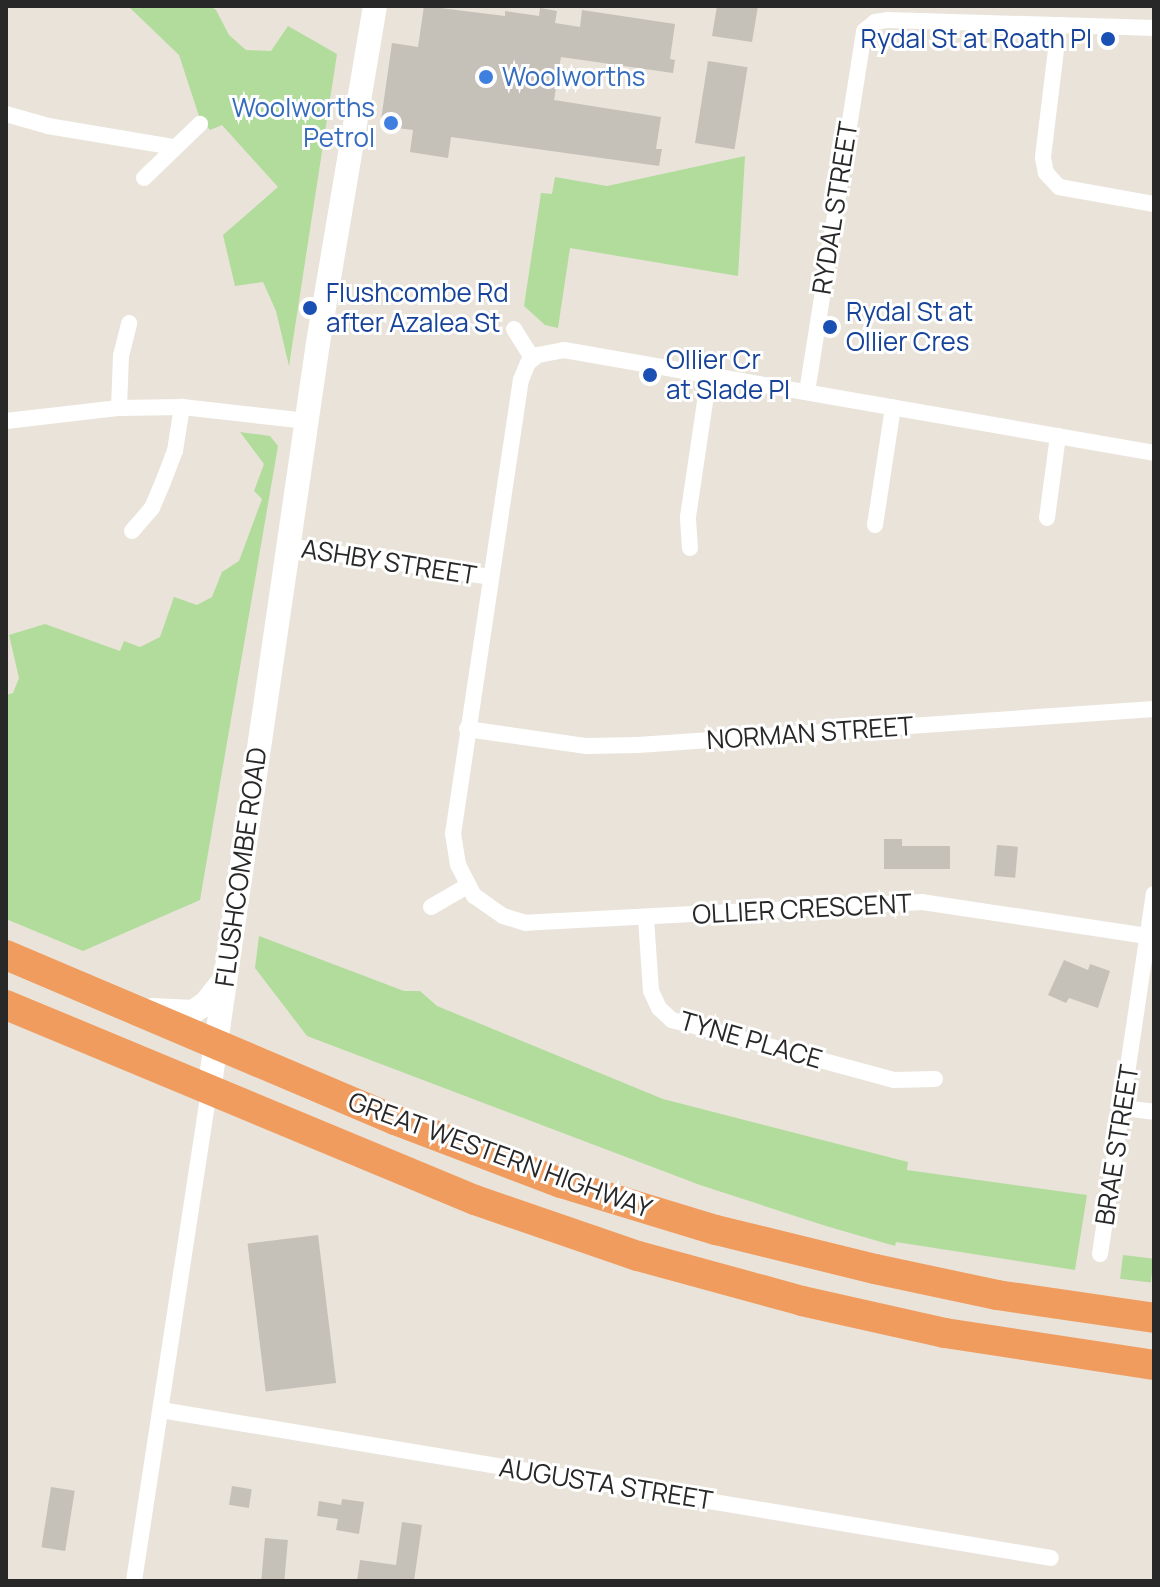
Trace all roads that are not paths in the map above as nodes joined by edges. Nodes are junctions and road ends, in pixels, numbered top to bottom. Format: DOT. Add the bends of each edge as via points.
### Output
graph roads {
  1 [pos="362,6"];
  2 [pos="375,6"];
  3 [pos="1059,25"];
  4 [pos="1154,28"];
  5 [pos="6,114"];
  6 [pos="200,124"];
  7 [pos="174,147"];
  8 [pos="348,153"];
  9 [pos="144,178"];
  10 [pos="1154,204"];
  11 [pos="129,323"];
  12 [pos="514,329"];
  13 [pos="532,358"];
  14 [pos="709,375"];
  15 [pos="807,392"];
  16 [pos="182,407"];
  17 [pos="893,407"];
  18 [pos="119,408"];
  19 [pos="6,421"];
  20 [pos="307,421"];
  21 [pos="1058,436"];
  22 [pos="1154,453"];
  23 [pos="1047,518"];
  24 [pos="875,525"];
  25 [pos="132,531"];
  26 [pos="288,546"];
  27 [pos="690,548"];
  28 [pos="490,577"];
  29 [pos="1154,709"];
  30 [pos="467,729"];
  31 [pos="467,886"];
  32 [pos="1154,894"];
  33 [pos="431,907"];
  34 [pos="646,919"];
  35 [pos="1147,936"];
  36 [pos="6,955"];
  37 [pos="226,977"];
  38 [pos="6,1005"];
  39 [pos="134,1009"];
  40 [pos="217,1044"];
  41 [pos="935,1079"];
  42 [pos="209,1091"];
  43 [pos="1123,1108"];
  44 [pos="1154,1112"];
  45 [pos="1100,1254"];
  46 [pos="1154,1318"];
  47 [pos="1154,1365"];
  48 [pos="161,1410"];
  49 [pos="1051,1558"];
  50 [pos="134,1581"];
  1 -- 8 [label="street, FLUSHCOMBE ROAD"];
  2 -- 8 [label="street, FLUSHCOMBE ROAD" via="362,99"];
  3 -- 4 [label="street, RYDAL STREET"];
  3 -- 10 [label="street" via="1043,181"];
  3 -- 15 [label="street, RYDAL STREET" via="866,22"];
  5 -- 7 [label="street"];
  6 -- 7 [label="street"];
  7 -- 9 [label="street"];
  8 -- 20 [label="street, FLUSHCOMBE ROAD"];
  11 -- 18 [label="street" via="121,356"];
  12 -- 13 [label="street"];
  13 -- 14 [label="street" via="564,350"];
  13 -- 28 [label="street" via="521,380"];
  14 -- 15 [label="street"];
  14 -- 27 [label="street" via="688,517"];
  15 -- 17 [label="street"];
  16 -- 18 [label="street"];
  16 -- 20 [label="street"];
  16 -- 25 [label="street" via="175,451 163,482 152,508"];
  17 -- 21 [label="street"];
  17 -- 24 [label="street"];
  18 -- 19 [label="street"];
  20 -- 26 [label="street, FLUSHCOMBE ROAD"];
  21 -- 22 [label="street"];
  21 -- 23 [label="street"];
  26 -- 28 [label="street, ASHBY STREET"];
  26 -- 37 [label="street, FLUSHCOMBE ROAD"];
  28 -- 30 [label="street"];
  29 -- 30 [label="street, NORMAN STREET" via="638,745 587,746"];
  30 -- 31 [label="street" via="453,834"];
  31 -- 33 [label="street"];
  31 -- 34 [label="street, OLLIER CRESCENT" via="481,903 526,923"];
  32 -- 35 [label="street, BRAE STREET"];
  34 -- 35 [label="street, OLLIER CRESCENT" via="923,902"];
  34 -- 41 [label="street, TYNE PLACE" via="651,991 672,1020 894,1080"];
  35 -- 43 [label="street, BRAE STREET"];
  36 -- 39 [label="highway, GREAT WESTERN HIGHWAY"];
  37 -- 39 [label="street" via="193,1012"];
  37 -- 40 [label="street, FLUSHCOMBE ROAD"];
  38 -- 42 [label="highway, GREAT WESTERN HIGHWAY"];
  39 -- 40 [label="highway, GREAT WESTERN HIGHWAY"];
  40 -- 42 [label="street, FLUSHCOMBE ROAD"];
  40 -- 46 [label="highway, GREAT WESTERN HIGHWAY" via="547,1178 716,1230 997,1295"];
  42 -- 47 [label="highway, GREAT WESTERN HIGHWAY" via="475,1200 638,1256 945,1333"];
  42 -- 48 [label="street, FLUSHCOMBE ROAD"];
  43 -- 44 [label="street"];
  43 -- 45 [label="street, BRAE STREET"];
  48 -- 49 [label="street, AUGUSTA STREET"];
  48 -- 50 [label="street, FLUSHCOMBE ROAD"];
}
